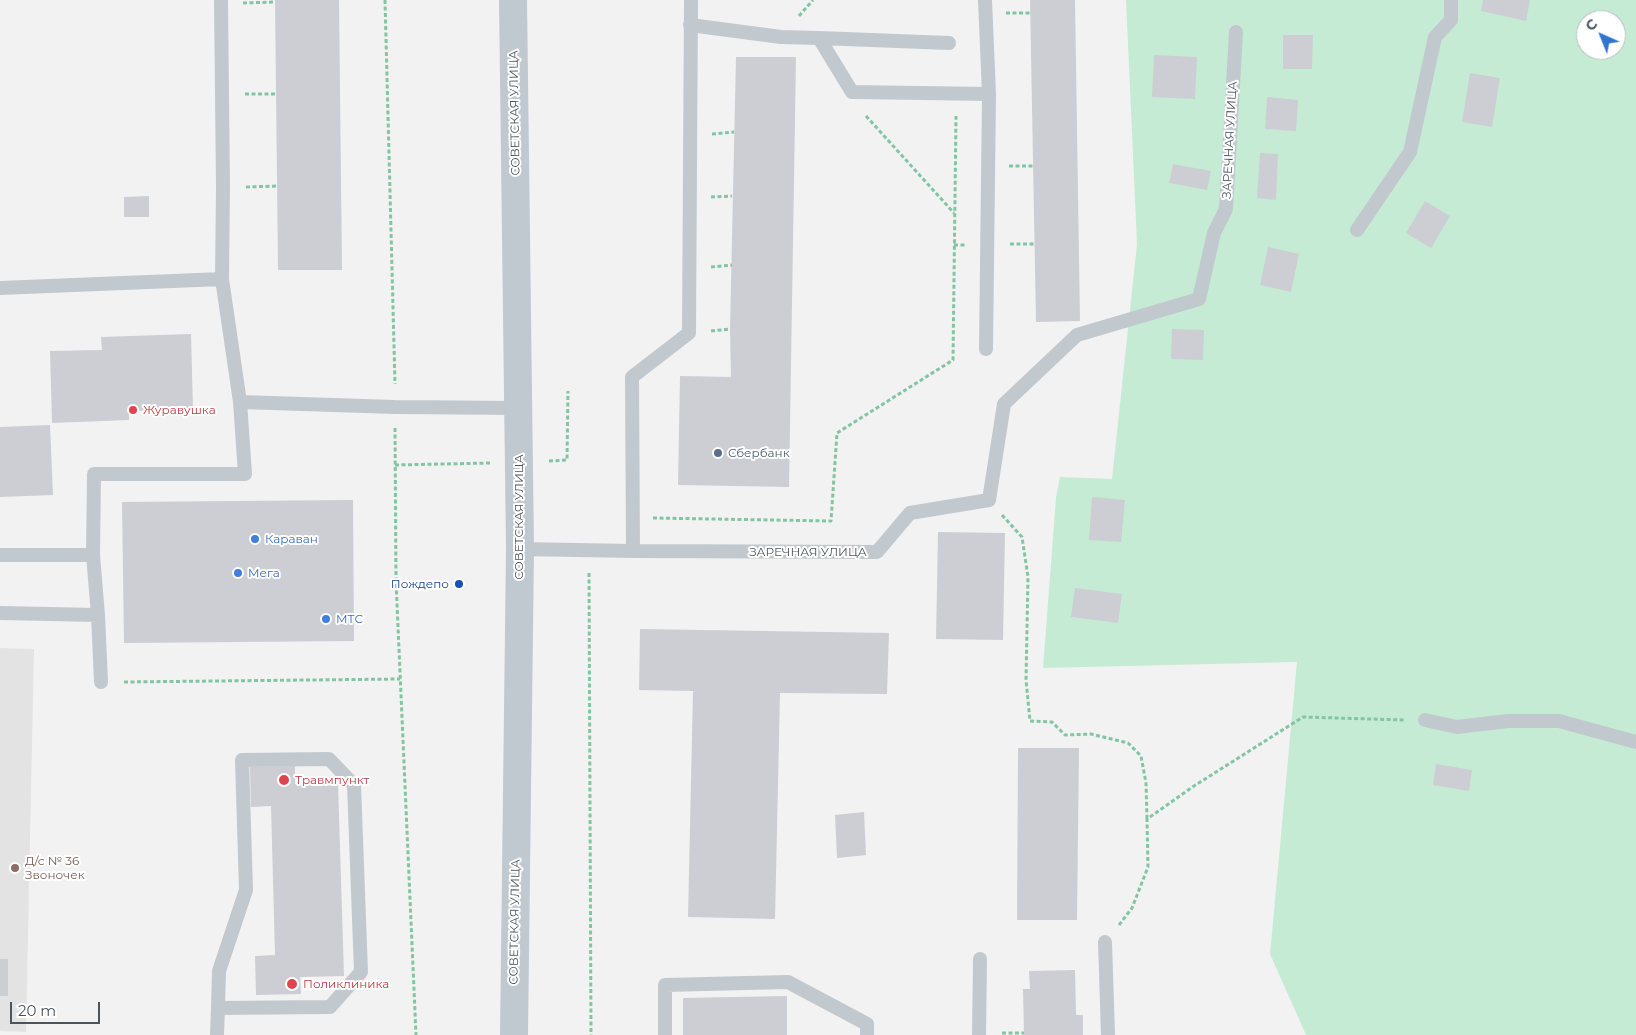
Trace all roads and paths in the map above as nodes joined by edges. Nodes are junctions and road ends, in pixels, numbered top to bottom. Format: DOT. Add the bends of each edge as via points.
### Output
graph roads {
  1 [pos="385,0"];
  2 [pos="513,0"];
  3 [pos="690,0"];
  4 [pos="985,0"];
  5 [pos="1451,0"];
  6 [pos="221,2"];
  7 [pos="275,2"];
  8 [pos="690,25"];
  9 [pos="1236,32"];
  10 [pos="819,38"];
  11 [pos="949,43"];
  12 [pos="852,92"];
  13 [pos="276,94"];
  14 [pos="956,94"];
  15 [pos="989,94"];
  16 [pos="222,95"];
  17 [pos="278,186"];
  18 [pos="224,187"];
  19 [pos="955,214"];
  20 [pos="1357,230"];
  21 [pos="222,279"];
  22 [pos="0,288"];
  23 [pos="986,349"];
  24 [pos="240,402"];
  25 [pos="395,407"];
  26 [pos="519,408"];
  27 [pos="989,500"];
  28 [pos="633,517"];
  29 [pos="520,549"];
  30 [pos="589,550"];
  31 [pos="633,551"];
  32 [pos="0,555"];
  33 [pos="93,555"];
  34 [pos="0,613"];
  35 [pos="98,615"];
  36 [pos="400,679"];
  37 [pos="101,682"];
  38 [pos="1425,720"];
  39 [pos="1636,742"];
  40 [pos="1147,819"];
  41 [pos="1105,942"];
  42 [pos="980,959"];
  43 [pos="218,1008"];
  44 [pos="217,1035"];
  45 [pos="416,1035"];
  46 [pos="514,1035"];
  47 [pos="591,1035"];
  48 [pos="665,1035"];
  49 [pos="867,1035"];
  50 [pos="979,1035"];
  51 [pos="1108,1035"];
  1 -- 25 [label="path"];
  2 -- 26 [label="main road, СОВЕТСКАЯ УЛИЦА"];
  3 -- 8 [label="lane"];
  4 -- 15 [label="lane"];
  5 -- 20 [label="lane" via="1451,20 1435,37 1410,152"];
  6 -- 7 [label="path"];
  6 -- 16 [label="lane"];
  8 -- 10 [label="lane" via="781,37"];
  8 -- 28 [label="lane" via="689,333 632,377"];
  9 -- 27 [label="lane, ЗАРЕЧНАЯ УЛИЦА" via="1226,209 1214,233 1199,299 1077,335 1004,404"];
  10 -- 11 [label="lane"];
  10 -- 12 [label="lane"];
  12 -- 14 [label="lane"];
  12 -- 19 [label="path" via="854,102"];
  13 -- 16 [label="path"];
  14 -- 15 [label="lane"];
  14 -- 19 [label="path"];
  15 -- 23 [label="lane"];
  16 -- 18 [label="lane"];
  17 -- 18 [label="path"];
  18 -- 21 [label="lane"];
  19 -- 28 [label="path" via="953,360 837,433 831,521"];
  21 -- 22 [label="lane"];
  21 -- 24 [label="lane"];
  24 -- 25 [label="lane"];
  24 -- 33 [label="lane" via="245,474 94,474"];
  25 -- 26 [label="lane"];
  25 -- 36 [label="path"];
  26 -- 29 [label="main road, СОВЕТСКАЯ УЛИЦА"];
  27 -- 31 [label="lane, ЗАРЕЧНАЯ УЛИЦА" via="910,513 878,552"];
  27 -- 40 [label="path" via="1022,537 1028,577 1026,680 1030,721 1052,722 1065,735 1092,734 1128,743 1140,756 1146,782"];
  28 -- 31 [label="lane"];
  29 -- 30 [label="lane, ЗАРЕЧНАЯ УЛИЦА"];
  29 -- 46 [label="main road, СОВЕТСКАЯ УЛИЦА"];
  30 -- 31 [label="lane, ЗАРЕЧНАЯ УЛИЦА"];
  30 -- 47 [label="path"];
  32 -- 33 [label="lane"];
  33 -- 35 [label="lane"];
  34 -- 35 [label="lane"];
  35 -- 37 [label="lane"];
  36 -- 37 [label="path"];
  36 -- 45 [label="path"];
  38 -- 39 [label="lane" via="1457,727 1508,721 1559,721"];
  38 -- 40 [label="path" via="1303,717"];
  40 -- 41 [label="path" via="1148,867 1132,908"];
  41 -- 51 [label="lane"];
  42 -- 50 [label="lane"];
  43 -- 43 [label="lane" via="219,971 246,890 242,760 329,759 354,785 361,972 330,1007"];
  43 -- 44 [label="lane"];
  48 -- 49 [label="lane" via="665,985 788,982 866,1024"];
}
